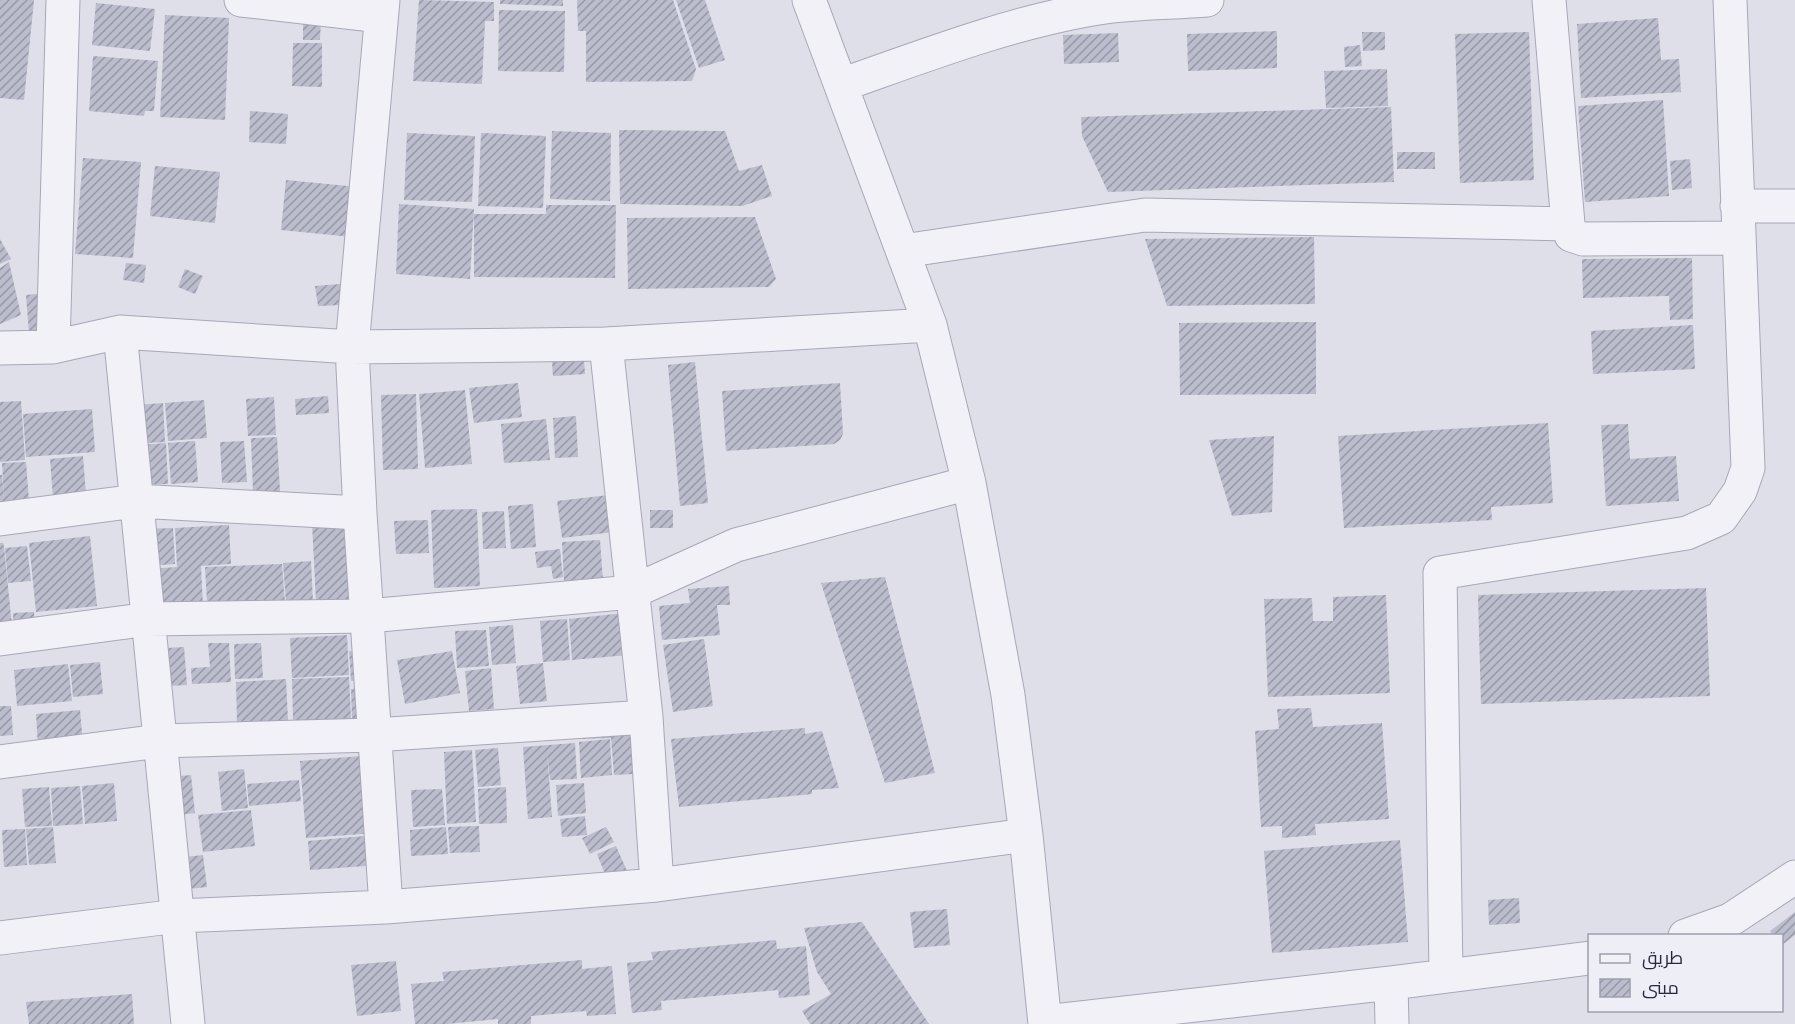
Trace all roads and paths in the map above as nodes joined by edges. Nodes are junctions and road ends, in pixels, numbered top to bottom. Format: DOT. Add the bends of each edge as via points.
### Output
graph roads {
  1 [pos="63,0"];
  2 [pos="241,0"];
  3 [pos="809,0"];
  4 [pos="1207,0"];
  5 [pos="1549,0"];
  6 [pos="1730,0"];
  7 [pos="382,8"];
  8 [pos="842,85"];
  9 [pos="1737,206"];
  10 [pos="1795,206"];
  11 [pos="1568,224"];
  12 [pos="1738,238"];
  13 [pos="903,251"];
  14 [pos="930,325"];
  15 [pos="120,332"];
  16 [pos="606,344"];
  17 [pos="53,347"];
  18 [pos="352,347"];
  19 [pos="0,348"];
  20 [pos="969,483"];
  21 [pos="136,501"];
  22 [pos="360,513"];
  23 [pos="0,519"];
  24 [pos="632,592"];
  25 [pos="368,616"];
  26 [pos="148,619"];
  27 [pos="0,639"];
  28 [pos="645,717"];
  29 [pos="374,735"];
  30 [pos="159,741"];
  31 [pos="0,762"];
  32 [pos="1026,835"];
  33 [pos="1795,878"];
  34 [pos="657,885"];
  35 [pos="386,907"];
  36 [pos="178,916"];
  37 [pos="1691,934"];
  38 [pos="0,938"];
  39 [pos="1588,958"];
  40 [pos="1446,975"];
  41 [pos="1391,983"];
  42 [pos="1045,1023"];
  43 [pos="188,1024"];
  44 [pos="1392,1024"];
  1 -- 17 [label="street"];
  2 -- 7 [label="street"];
  3 -- 8 [label="street"];
  4 -- 8 [label="street" via="1094,8 1042,20 977,37"];
  5 -- 11 [label="street"];
  6 -- 9 [label="street"];
  7 -- 18 [label="street"];
  8 -- 13 [label="street"];
  9 -- 10 [label="street"];
  9 -- 12 [label="street"];
  11 -- 12 [label="street" via="1571,235 1583,239"];
  11 -- 13 [label="street" via="1145,215"];
  12 -- 40 [label="street" via="1748,468 1740,491 1721,518 1687,533 1440,573"];
  13 -- 14 [label="street"];
  14 -- 16 [label="street"];
  14 -- 20 [label="street"];
  15 -- 17 [label="street"];
  15 -- 18 [label="street"];
  15 -- 21 [label="street"];
  16 -- 18 [label="street"];
  16 -- 24 [label="street"];
  17 -- 19 [label="street"];
  18 -- 22 [label="street"];
  20 -- 24 [label="street" via="736,544"];
  20 -- 32 [label="street" via="1008,695"];
  21 -- 22 [label="street"];
  21 -- 23 [label="street"];
  21 -- 26 [label="street"];
  22 -- 25 [label="street"];
  24 -- 25 [label="street"];
  24 -- 28 [label="street"];
  25 -- 26 [label="street"];
  25 -- 29 [label="street"];
  26 -- 27 [label="street"];
  26 -- 30 [label="street"];
  28 -- 29 [label="street"];
  28 -- 34 [label="street"];
  29 -- 30 [label="street"];
  29 -- 35 [label="street"];
  30 -- 31 [label="street"];
  30 -- 36 [label="street"];
  32 -- 34 [label="street"];
  32 -- 42 [label="street"];
  33 -- 37 [label="street" via="1730,920"];
  34 -- 35 [label="street"];
  35 -- 36 [label="street"];
  36 -- 38 [label="street"];
  36 -- 43 [label="street"];
  39 -- 40 [label="street"];
  40 -- 41 [label="street"];
  41 -- 42 [label="street"];
  41 -- 44 [label="street"];
}
